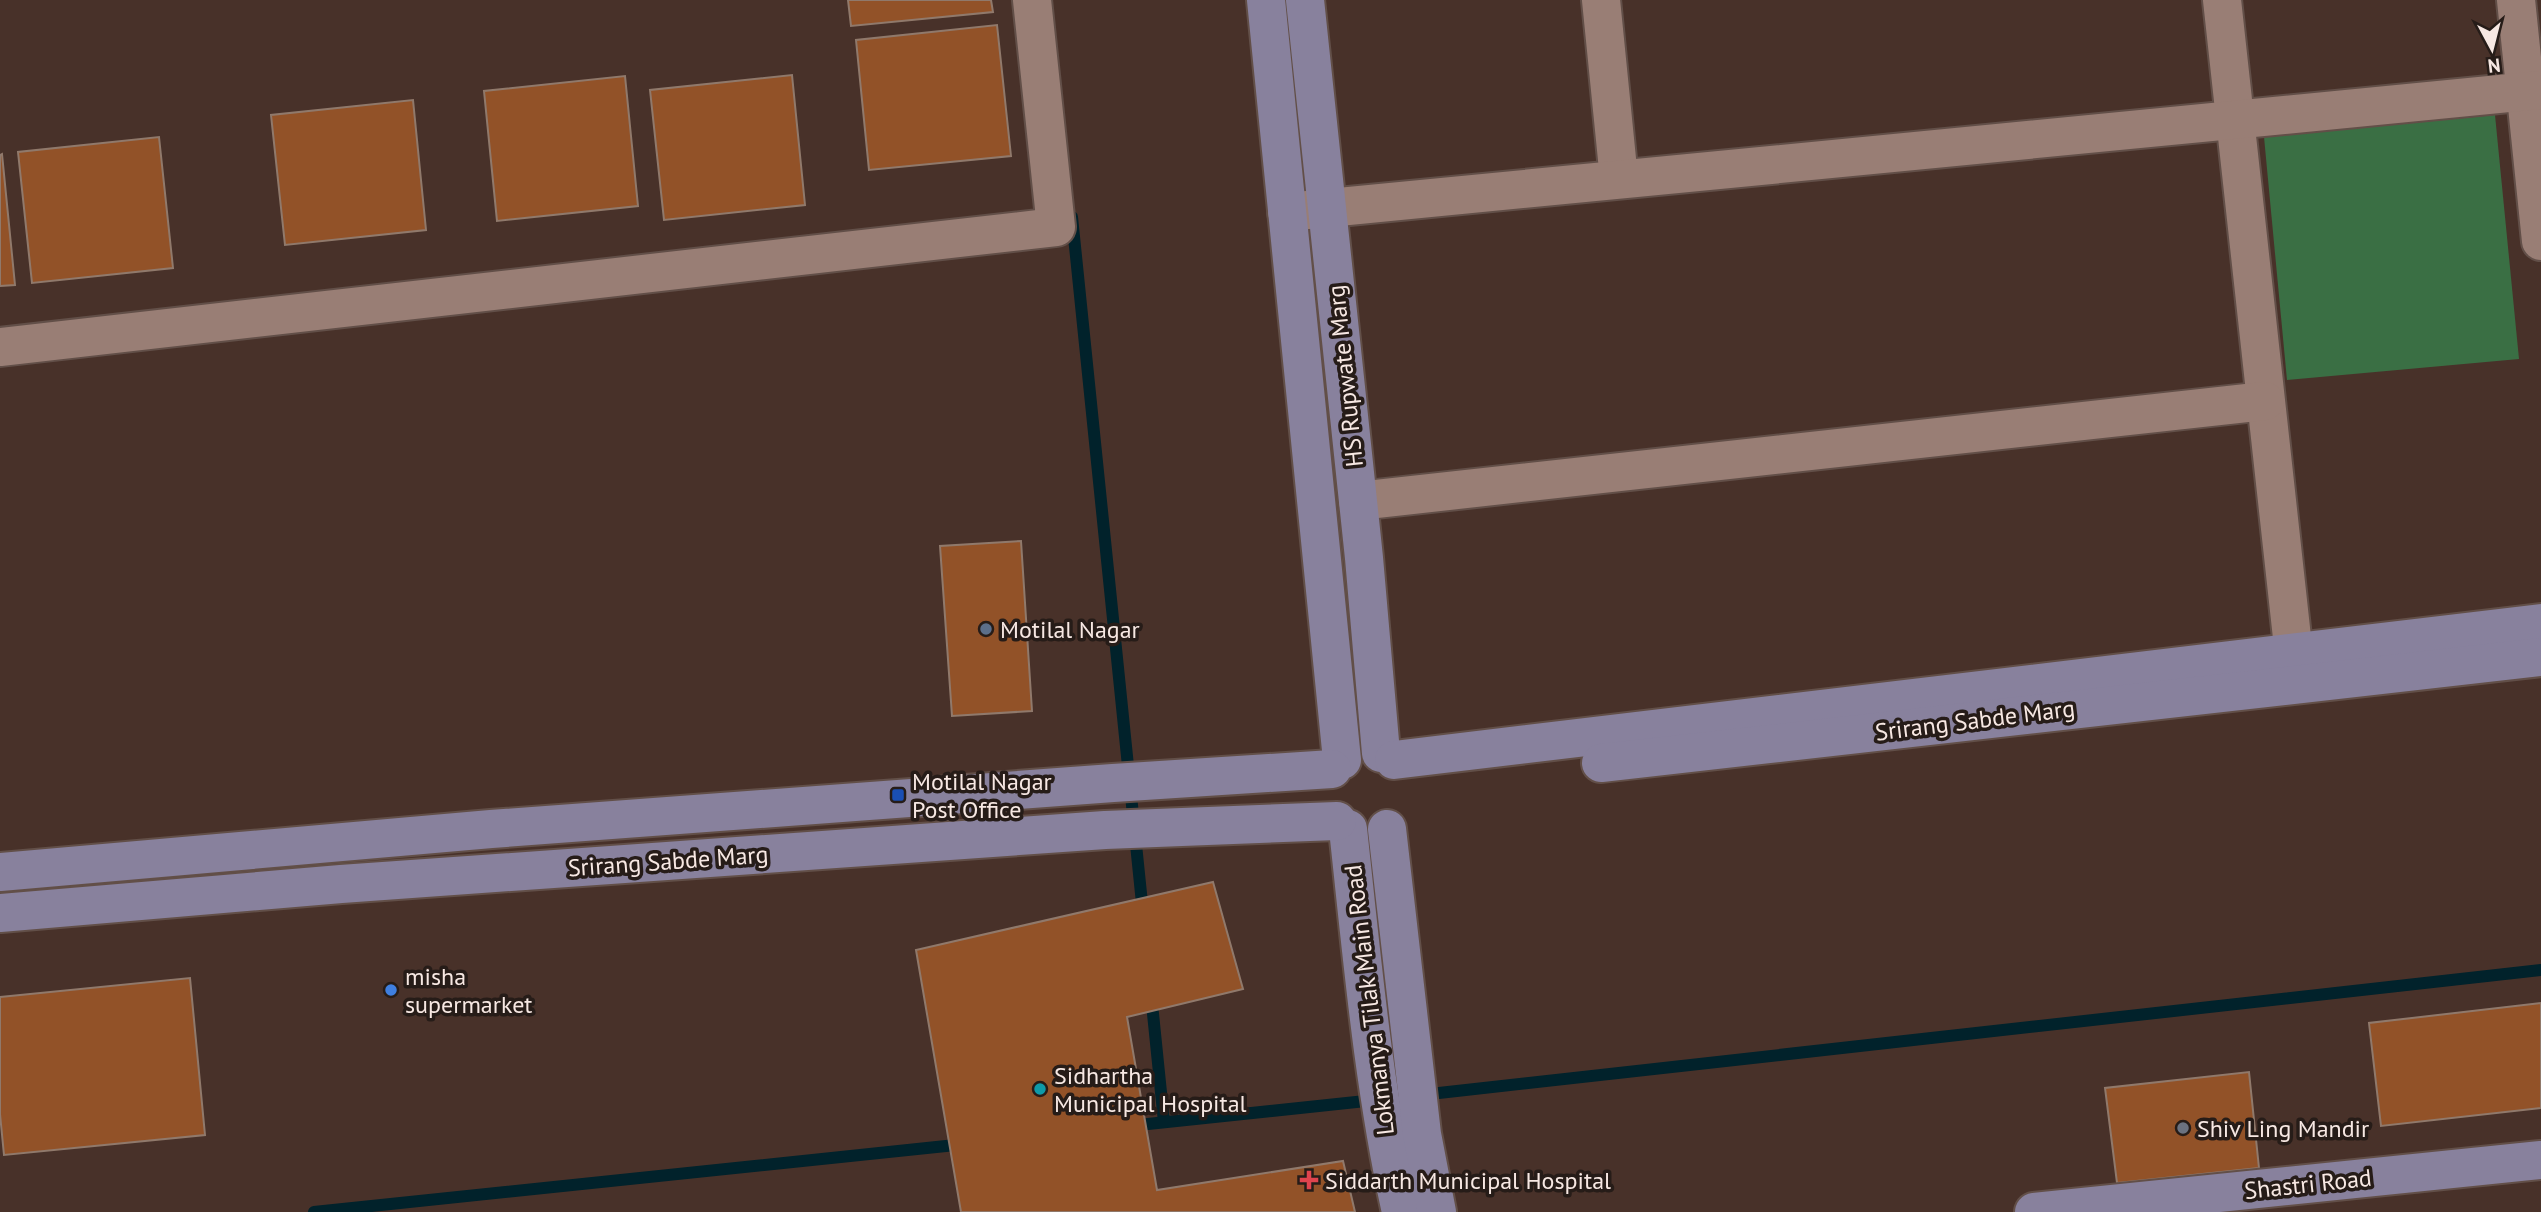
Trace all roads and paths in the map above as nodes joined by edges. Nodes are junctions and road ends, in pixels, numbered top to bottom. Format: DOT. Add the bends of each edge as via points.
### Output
graph roads {
  1 [pos="1032,0"];
  2 [pos="1266,0"];
  3 [pos="1305,0"];
  4 [pos="1601,0"];
  5 [pos="2222,0"];
  6 [pos="2516,0"];
  7 [pos="2533,91"];
  8 [pos="2235,120"];
  9 [pos="1619,178"];
  10 [pos="1327,207"];
  11 [pos="1287,212"];
  12 [pos="2541,241"];
  13 [pos="0,347"];
  14 [pos="2265,401"];
  15 [pos="1358,501"];
  16 [pos="1364,558"];
  17 [pos="1322,562"];
  18 [pos="2541,623"];
  19 [pos="2541,657"];
  20 [pos="2295,669"];
  21 [pos="1337,765"];
  22 [pos="1395,766"];
  23 [pos="1021,791"];
  24 [pos="837,805"];
  25 [pos="1343,825"];
  26 [pos="1387,829"];
  27 [pos="1025,836"];
  28 [pos="338,843"];
  29 [pos="839,849"];
  30 [pos="0,872"];
  31 [pos="341,884"];
  32 [pos="0,913"];
  33 [pos="2541,1160"];
  34 [pos="1401,1212"];
  35 [pos="1437,1212"];
  36 [pos="2034,1212"];
  1 -- 13 [label="street" via="1056,227"];
  2 -- 11 [label="street"];
  3 -- 10 [label="street, HS Rupwate Marg"];
  4 -- 9 [label="street"];
  5 -- 8 [label="street"];
  6 -- 7 [label="street"];
  7 -- 8 [label="street"];
  7 -- 12 [label="street"];
  8 -- 9 [label="street"];
  8 -- 14 [label="street"];
  9 -- 10 [label="street"];
  10 -- 11 [label="street"];
  10 -- 15 [label="street, HS Rupwate Marg"];
  11 -- 17 [label="street"];
  14 -- 15 [label="street"];
  14 -- 20 [label="street"];
  15 -- 16 [label="street, HS Rupwate Marg"];
  16 -- 17 [label="street"];
  16 -- 22 [label="street, HS Rupwate Marg"];
  17 -- 21 [label="street"];
  18 -- 20 [label="street"];
  19 -- 20 [label="street, Srirang Sabde Marg"];
  20 -- 22 [label="street, Srirang Sabde Marg" via="1525,758"];
  21 -- 22 [label="street" via="1353,753 1367,750"];
  21 -- 23 [label="street"];
  21 -- 25 [label="street" via="1325,795 1329,809"];
  22 -- 26 [label="street" via="1409,798 1398,821"];
  23 -- 24 [label="street"];
  23 -- 27 [label="street"];
  24 -- 28 [label="street"];
  24 -- 29 [label="street"];
  25 -- 26 [label="street" via="1361,833"];
  25 -- 27 [label="street, Srirang Sabde Marg"];
  25 -- 34 [label="street, Lokmanya Tilak Main Road" via="1385,1140"];
  26 -- 35 [label="street, Lokmanya Tilak Main Road" via="1422,1134"];
  27 -- 29 [label="street, Srirang Sabde Marg"];
  28 -- 30 [label="street"];
  28 -- 31 [label="street"];
  29 -- 31 [label="street, Srirang Sabde Marg"];
  31 -- 32 [label="street, Srirang Sabde Marg"];
  33 -- 36 [label="street, Shastri Road"];
}
